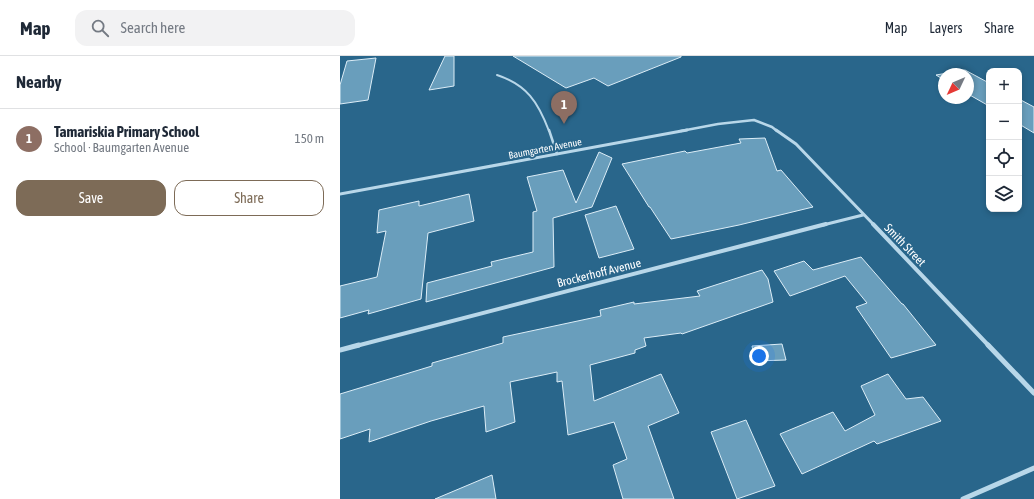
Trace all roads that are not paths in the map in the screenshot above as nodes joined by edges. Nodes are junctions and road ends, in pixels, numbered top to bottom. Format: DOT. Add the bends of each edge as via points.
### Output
graph roads {
  1 [pos="497,75"];
  2 [pos="754,120"];
  3 [pos="557,154"];
  4 [pos="340,194"];
  5 [pos="863,215"];
  6 [pos="340,350"];
  7 [pos="1034,393"];
  8 [pos="1034,468"];
  9 [pos="963,499"];
  1 -- 3 [label="lane" via="513,80 528,91 543,115"];
  2 -- 3 [label="street, Baumgarten Avenue" via="718,124"];
  2 -- 5 [label="street, Smith Street" via="772,126 796,144"];
  3 -- 4 [label="street, Baumgarten Avenue"];
  5 -- 6 [label="street, Brockerhoff Avenue"];
  5 -- 7 [label="street, Smith Street"];
  8 -- 9 [label="street"];
}
